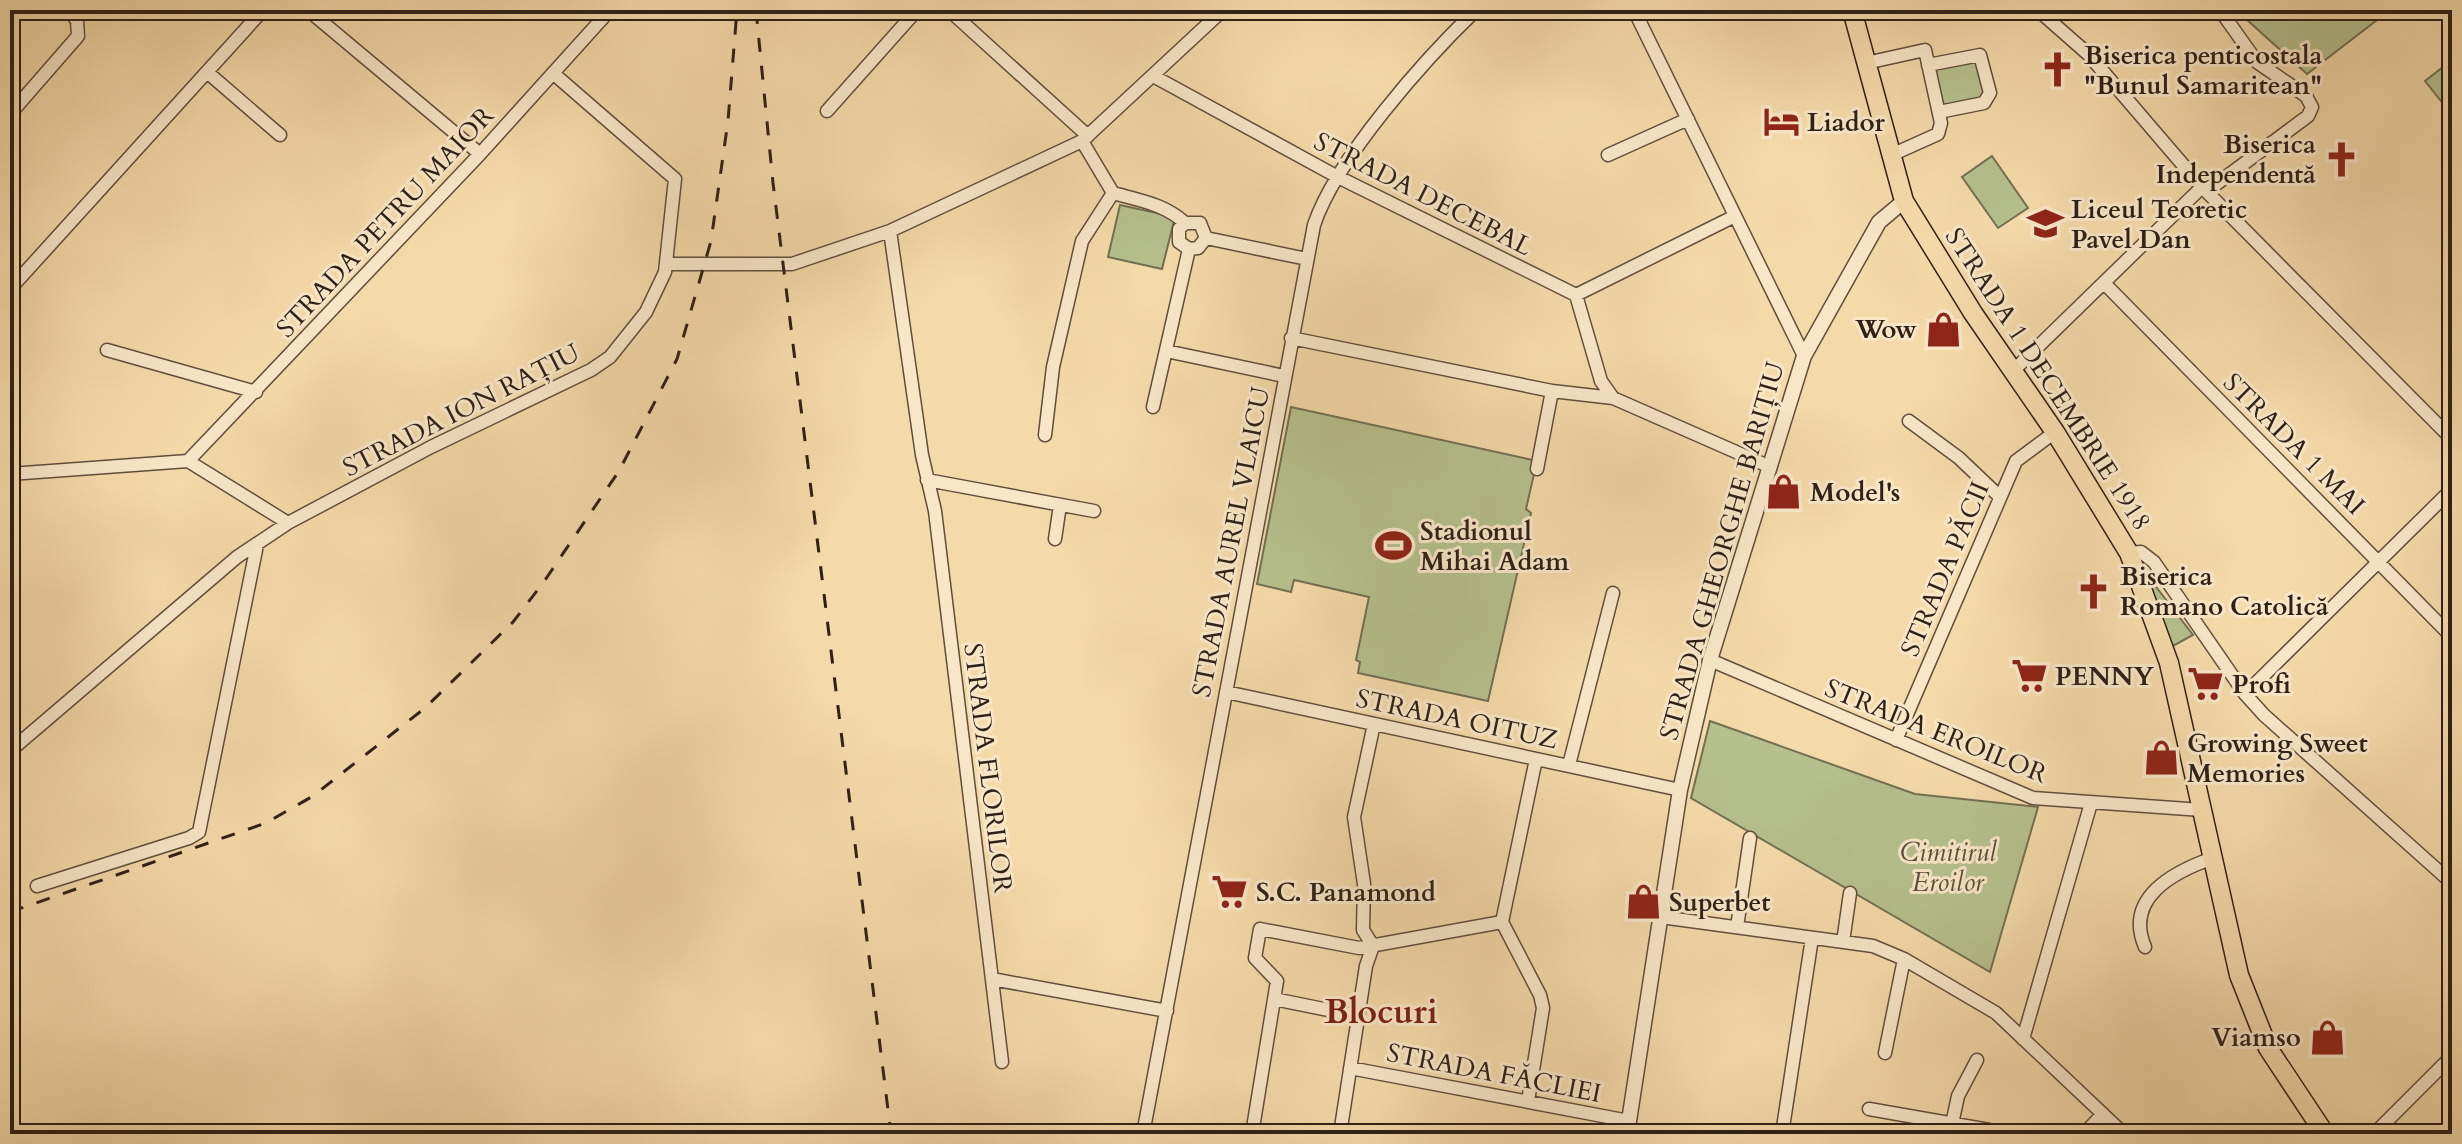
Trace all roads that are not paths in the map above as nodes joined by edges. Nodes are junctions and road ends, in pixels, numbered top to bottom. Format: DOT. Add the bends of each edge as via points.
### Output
graph roads {
  1 [pos="69,10"];
  2 [pos="263,10"];
  3 [pos="308,10"];
  4 [pos="610,10"];
  5 [pos="917,10"];
  6 [pos="949,10"];
  7 [pos="1223,10"];
  8 [pos="1476,10"];
  9 [pos="1634,10"];
  10 [pos="1852,10"];
  11 [pos="2038,10"];
  12 [pos="2220,10"];
  13 [pos="1866,63"];
  14 [pos="1928,65"];
  15 [pos="207,72"];
  16 [pos="554,74"];
  17 [pos="1155,77"];
  18 [pos="827,111"];
  19 [pos="1939,112"];
  20 [pos="10,114"];
  21 [pos="1688,119"];
  22 [pos="280,135"];
  23 [pos="1085,139"];
  24 [pos="480,154"];
  25 [pos="1608,155"];
  26 [pos="1889,156"];
  27 [pos="1336,176"];
  28 [pos="2204,189"];
  29 [pos="1113,193"];
  30 [pos="1904,201"];
  31 [pos="1735,216"];
  32 [pos="1185,223"];
  33 [pos="890,231"];
  34 [pos="1206,238"];
  35 [pos="1189,249"];
  36 [pos="1307,259"];
  37 [pos="667,264"];
  38 [pos="2104,283"];
  39 [pos="10,289"];
  40 [pos="1576,295"];
  41 [pos="1291,338"];
  42 [pos="107,350"];
  43 [pos="1166,351"];
  44 [pos="1804,356"];
  45 [pos="2014,370"];
  46 [pos="1284,376"];
  47 [pos="1552,391"];
  48 [pos="256,392"];
  49 [pos="1613,398"];
  50 [pos="1153,407"];
  51 [pos="1909,421"];
  52 [pos="2055,432"];
  53 [pos="1045,435"];
  54 [pos="2452,439"];
  55 [pos="188,461"];
  56 [pos="1768,466"];
  57 [pos="1537,469"];
  58 [pos="10,474"];
  59 [pos="927,480"];
  60 [pos="2452,489"];
  61 [pos="2000,497"];
  62 [pos="1060,505"];
  63 [pos="1094,511"];
  64 [pos="288,523"];
  65 [pos="1055,539"];
  66 [pos="257,545"];
  67 [pos="2129,553"];
  68 [pos="2378,561"];
  69 [pos="1613,593"];
  70 [pos="2452,637"];
  71 [pos="1710,660"];
  72 [pos="1226,692"];
  73 [pos="2245,694"];
  74 [pos="1374,724"];
  75 [pos="1896,740"];
  76 [pos="10,751"];
  77 [pos="1536,759"];
  78 [pos="1569,765"];
  79 [pos="1680,790"];
  80 [pos="2091,803"];
  81 [pos="2202,810"];
  82 [pos="1750,838"];
  83 [pos="2213,858"];
  84 [pos="2452,883"];
  85 [pos="37,886"];
  86 [pos="1850,893"];
  87 [pos="1661,917"];
  88 [pos="1502,922"];
  89 [pos="1737,927"];
  90 [pos="1812,938"];
  91 [pos="1843,942"];
  92 [pos="1373,946"];
  93 [pos="2145,947"];
  94 [pos="1904,959"];
  95 [pos="992,979"];
  96 [pos="1274,999"];
  97 [pos="1167,1011"];
  98 [pos="1358,1016"];
  99 [pos="2023,1039"];
  100 [pos="1885,1053"];
  101 [pos="2452,1056"];
  102 [pos="1977,1060"];
  103 [pos="1002,1062"];
  104 [pos="1350,1068"];
  105 [pos="1528,1101"];
  106 [pos="1869,1109"];
  107 [pos="2103,1114"];
  108 [pos="1952,1124"];
  109 [pos="1628,1128"];
  110 [pos="1143,1134"];
  111 [pos="1252,1134"];
  112 [pos="1340,1134"];
  113 [pos="1782,1134"];
  114 [pos="1992,1134"];
  115 [pos="2084,1134"];
  116 [pos="2124,1134"];
  117 [pos="2325,1134"];
  118 [pos="2374,1134"];
  1 -- 20 [label="street" via="78,36"];
  2 -- 15 [label="street"];
  3 -- 24 [label="street"];
  4 -- 16 [label="street, STRADA PETRU MAIOR"];
  5 -- 18 [label="street"];
  6 -- 23 [label="street"];
  7 -- 17 [label="street"];
  8 -- 27 [label="street, STRADA AUREL VLAICU"];
  9 -- 21 [label="street"];
  10 -- 13 [label="main road, STRADA 1 DECEMBRIE 1918"];
  11 -- 28 [label="street" via="2088,54"];
  12 -- 28 [label="street" via="2257,62 2306,96 2312,107 2308,116"];
  13 -- 14 [label="street" via="1925,50"];
  13 -- 26 [label="main road, STRADA 1 DECEMBRIE 1918"];
  14 -- 19 [label="street"];
  14 -- 19 [label="street" via="1980,55 1990,93 1984,103"];
  15 -- 22 [label="street"];
  15 -- 39 [label="street"];
  16 -- 24 [label="street, STRADA PETRU MAIOR"];
  16 -- 37 [label="street, STRADA ION RAȚIU" via="675,179"];
  17 -- 23 [label="street"];
  17 -- 27 [label="street, STRADA DECEBAL"];
  19 -- 26 [label="street" via="1938,134"];
  21 -- 25 [label="street"];
  21 -- 31 [label="street"];
  23 -- 29 [label="street"];
  23 -- 33 [label="street"];
  24 -- 48 [label="street, STRADA PETRU MAIOR"];
  26 -- 30 [label="main road, STRADA 1 DECEMBRIE 1918"];
  27 -- 36 [label="street, STRADA AUREL VLAICU" via="1321,204"];
  27 -- 40 [label="street, STRADA DECEBAL"];
  28 -- 38 [label="street"];
  28 -- 54 [label="street"];
  29 -- 32 [label="street" via="1157,205"];
  29 -- 53 [label="street" via="1082,241 1053,367"];
  30 -- 44 [label="street, STRADA GHEORGHE BARIȚIU" via="1879,222"];
  30 -- 45 [label="main road, STRADA 1 DECEMBRIE 1918"];
  31 -- 40 [label="street"];
  31 -- 44 [label="street"];
  32 -- 34 [label="street" via="1200,223"];
  32 -- 35 [label="street" via="1177,238"];
  33 -- 37 [label="street" via="792,264"];
  33 -- 59 [label="street, STRADA FLORILOR"];
  34 -- 35 [label="street" via="1201,246"];
  34 -- 36 [label="street"];
  35 -- 43 [label="street"];
  36 -- 41 [label="street, STRADA AUREL VLAICU"];
  37 -- 64 [label="street, STRADA ION RAȚIU" via="628,338 591,370"];
  38 -- 45 [label="street"];
  38 -- 68 [label="street, STRADA 1 MAI"];
  40 -- 49 [label="street" via="1601,381"];
  41 -- 46 [label="street, STRADA AUREL VLAICU"];
  41 -- 47 [label="street"];
  42 -- 48 [label="street"];
  43 -- 46 [label="street"];
  43 -- 50 [label="street"];
  44 -- 56 [label="street, STRADA GHEORGHE BARIȚIU"];
  45 -- 52 [label="main road, STRADA 1 DECEMBRIE 1918"];
  46 -- 72 [label="street, STRADA AUREL VLAICU"];
  47 -- 49 [label="street"];
  47 -- 57 [label="street"];
  48 -- 55 [label="street, STRADA PETRU MAIOR"];
  49 -- 56 [label="street"];
  51 -- 61 [label="street"];
  52 -- 61 [label="street, STRADA PĂCII" via="2016,461"];
  52 -- 67 [label="main road, STRADA 1 DECEMBRIE 1918"];
  55 -- 58 [label="street"];
  55 -- 64 [label="street"];
  56 -- 71 [label="street, STRADA GHEORGHE BARIȚIU"];
  59 -- 62 [label="street"];
  59 -- 95 [label="street, STRADA FLORILOR"];
  60 -- 68 [label="street"];
  61 -- 75 [label="street, STRADA PĂCII"];
  62 -- 63 [label="street"];
  62 -- 65 [label="street"];
  64 -- 66 [label="street, STRADA ION RAȚIU"];
  66 -- 76 [label="street, STRADA ION RAȚIU"];
  66 -- 85 [label="street" via="199,832"];
  67 -- 73 [label="street" via="2141,552 2154,562"];
  67 -- 81 [label="main road, STRADA 1 DECEMBRIE 1918" via="2169,663"];
  68 -- 70 [label="street, STRADA 1 MAI"];
  68 -- 73 [label="street"];
  69 -- 78 [label="street"];
  71 -- 75 [label="street, STRADA EROILOR"];
  71 -- 79 [label="street, STRADA GHEORGHE BARIȚIU"];
  72 -- 74 [label="street, STRADA OITUZ"];
  72 -- 97 [label="street, STRADA AUREL VLAICU"];
  73 -- 84 [label="street"];
  74 -- 77 [label="street, STRADA OITUZ"];
  74 -- 92 [label="street" via="1354,817 1364,884 1363,930"];
  75 -- 80 [label="street, STRADA EROILOR" via="2033,798"];
  77 -- 78 [label="street, STRADA OITUZ"];
  77 -- 88 [label="street"];
  78 -- 79 [label="street, STRADA OITUZ"];
  79 -- 87 [label="street, STRADA GHEORGHE BARIȚIU"];
  80 -- 81 [label="street, STRADA EROILOR"];
  80 -- 99 [label="street"];
  81 -- 83 [label="main road, STRADA 1 DECEMBRIE 1918"];
  82 -- 89 [label="street"];
  83 -- 93 [label="street" via="2175,874 2141,910 2138,930"];
  83 -- 117 [label="main road, STRADA 1 DECEMBRIE 1918" via="2239,975 2257,1025 2291,1088"];
  86 -- 91 [label="street"];
  87 -- 89 [label="street"];
  87 -- 109 [label="street, STRADA GHEORGHE BARIȚIU"];
  88 -- 92 [label="street"];
  88 -- 105 [label="street" via="1543,1008"];
  89 -- 90 [label="street"];
  90 -- 91 [label="street"];
  90 -- 113 [label="street"];
  91 -- 94 [label="street" via="1873,946"];
  92 -- 96 [label="street" via="1359,948 1260,929 1255,958 1277,981"];
  92 -- 98 [label="street"];
  94 -- 99 [label="street" via="1996,1013"];
  94 -- 100 [label="street"];
  95 -- 97 [label="street"];
  95 -- 103 [label="street, STRADA FLORILOR"];
  96 -- 98 [label="street"];
  96 -- 111 [label="street"];
  97 -- 110 [label="street, STRADA AUREL VLAICU"];
  98 -- 104 [label="street"];
  99 -- 107 [label="street"];
  101 -- 118 [label="street"];
  102 -- 108 [label="street" via="1958,1096"];
  104 -- 105 [label="street, STRADA FĂCLIEI"];
  104 -- 112 [label="street"];
  105 -- 109 [label="street, STRADA FĂCLIEI"];
  106 -- 108 [label="street"];
  107 -- 115 [label="street"];
  107 -- 116 [label="street"];
  108 -- 114 [label="street"];
}
